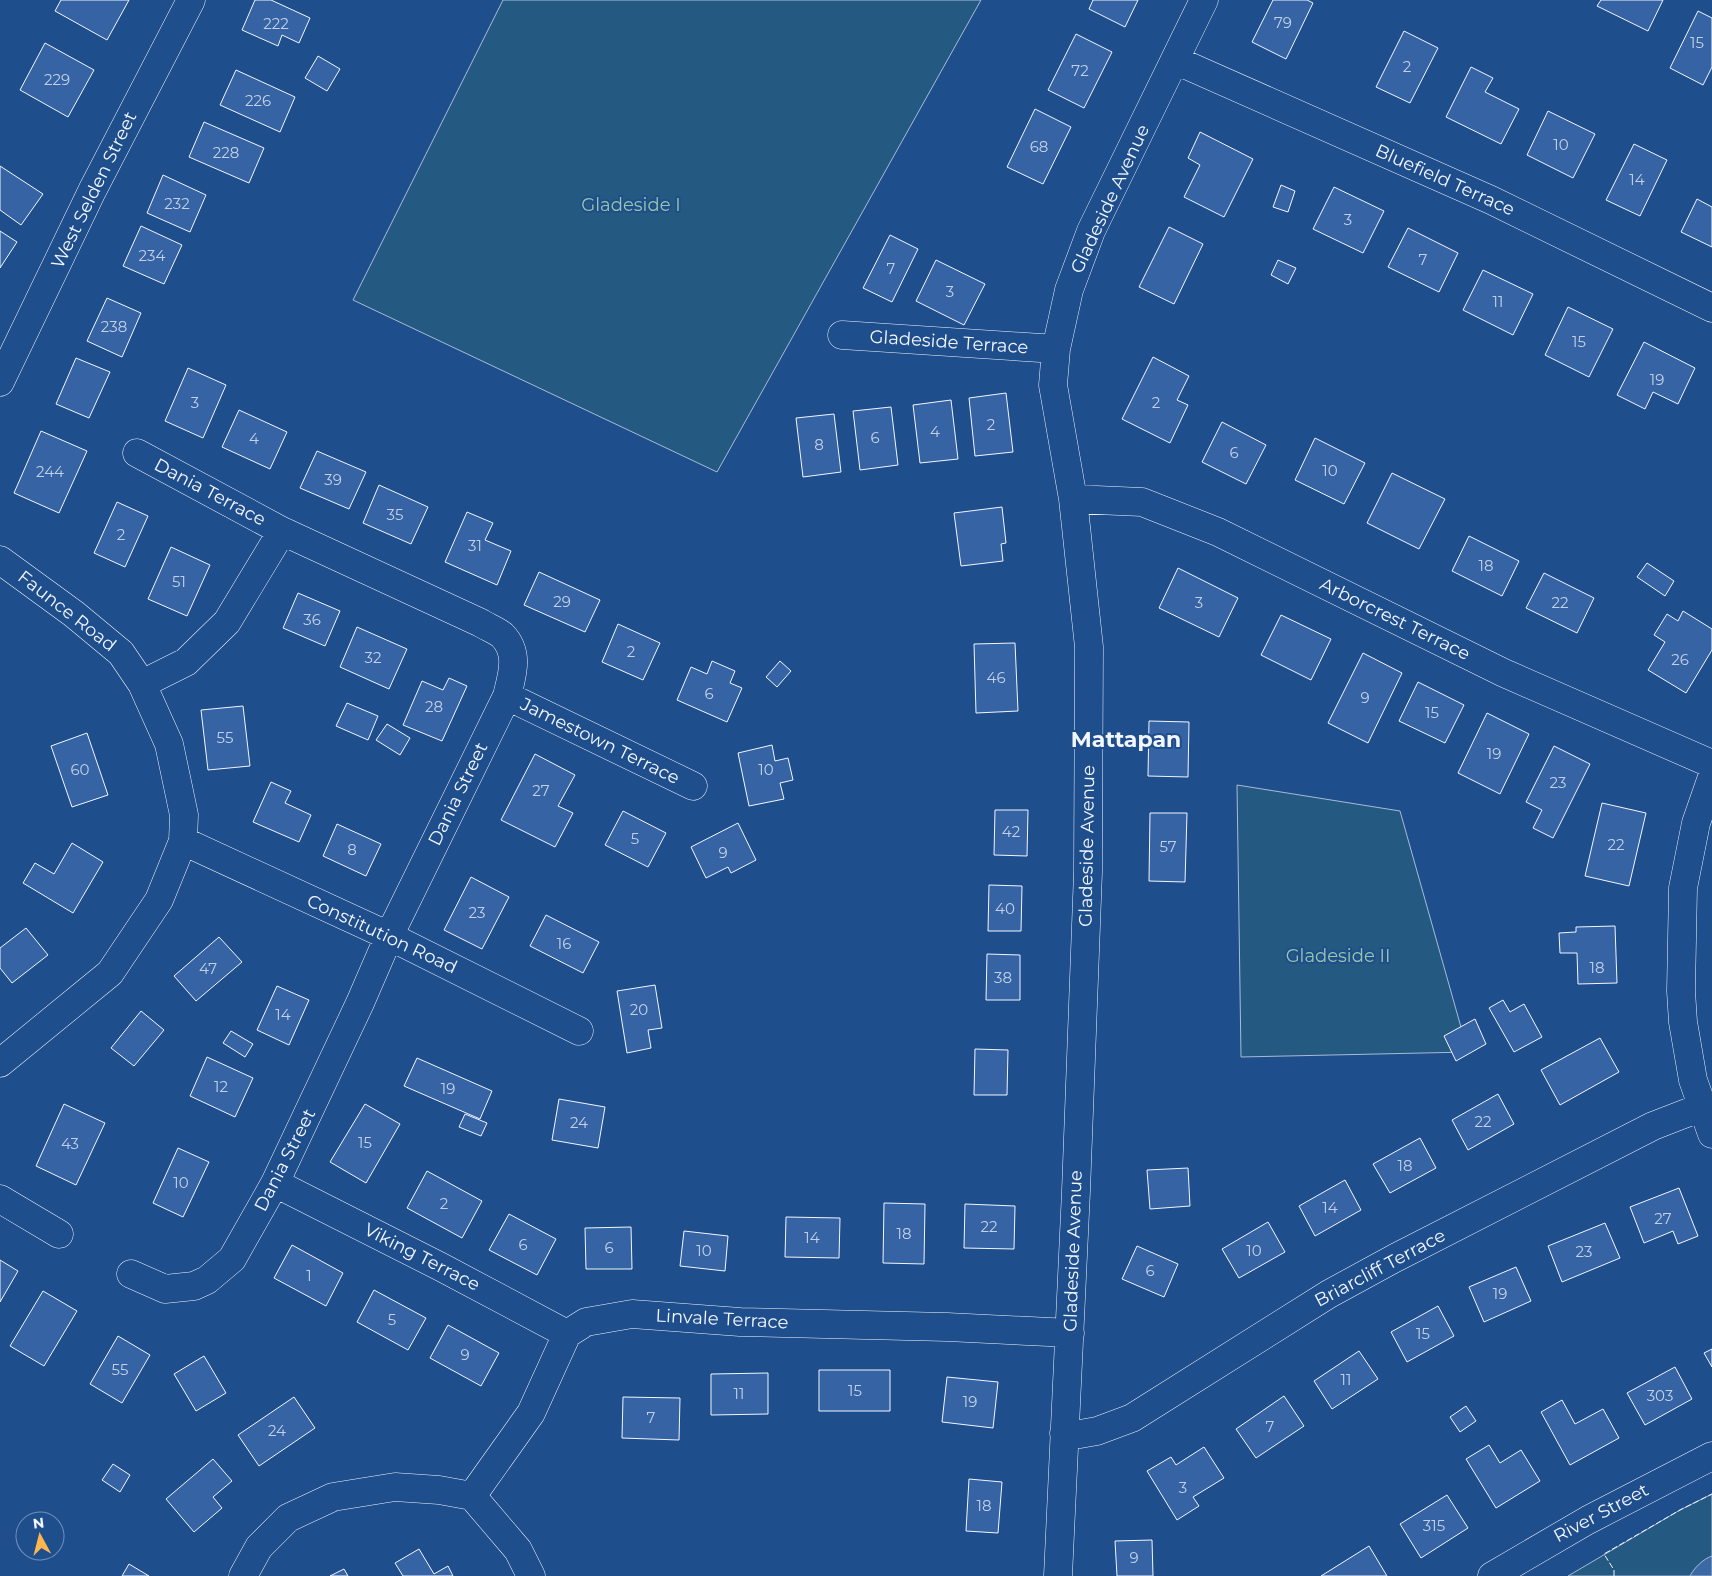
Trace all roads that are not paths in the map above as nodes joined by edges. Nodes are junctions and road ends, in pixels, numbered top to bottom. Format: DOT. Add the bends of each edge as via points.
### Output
graph roads {
  1 [pos="191,0"];
  2 [pos="1204,0"];
  3 [pos="1175,60"];
  4 [pos="1712,308"];
  5 [pos="842,335"];
  6 [pos="1056,349"];
  7 [pos="0,382"];
  8 [pos="137,453"];
  9 [pos="1073,499"];
  10 [pos="282,531"];
  11 [pos="0,560"];
  12 [pos="142,684"];
  13 [pos="507,696"];
  14 [pos="1712,764"];
  15 [pos="1712,777"];
  16 [pos="693,786"];
  17 [pos="183,842"];
  18 [pos="389,936"];
  19 [pos="579,1031"];
  20 [pos="0,1063"];
  21 [pos="1702,1107"];
  22 [pos="1712,1134"];
  23 [pos="275,1184"];
  24 [pos="0,1199"];
  25 [pos="59,1234"];
  26 [pos="131,1274"];
  27 [pos="1070,1333"];
  28 [pos="567,1334"];
  29 [pos="1064,1433"];
  30 [pos="1712,1456"];
  31 [pos="472,1496"];
  32 [pos="243,1576"];
  33 [pos="531,1576"];
  34 [pos="1058,1576"];
  35 [pos="1492,1576"];
  1 -- 7 [label="street, West Selden Street" via="92,190"];
  2 -- 3 [label="street, Gladeside Avenue"];
  3 -- 4 [label="street, Bluefield Terrace" via="1491,200"];
  3 -- 6 [label="street, Gladeside Avenue" via="1091,231 1069,290"];
  5 -- 6 [label="street, Gladeside Terrace"];
  6 -- 9 [label="street, Gladeside Avenue" via="1053,385"];
  8 -- 10 [label="street, Dania Terrace"];
  9 -- 14 [label="street, Arborcrest Terrace" via="1142,502 1218,532 1504,673"];
  9 -- 27 [label="street, Gladeside Avenue" via="1088,647 1088,872"];
  10 -- 12 [label="street" via="227,622 186,662"];
  10 -- 13 [label="street, Dania Street" via="501,635 511,649 514,669"];
  11 -- 12 [label="street, Faunce Road" via="121,653"];
  12 -- 17 [label="street, Faunce Road" via="169,744 184,815"];
  13 -- 16 [label="street, Jamestown Terrace"];
  13 -- 18 [label="street, Dania Street"];
  15 -- 21 [label="street" via="1696,823 1683,888 1683,1022 1693,1080"];
  17 -- 18 [label="street, Constitution Road"];
  17 -- 20 [label="street, Faunce Road" via="159,900 110,973"];
  18 -- 19 [label="street, Constitution Road"];
  18 -- 23 [label="street, Dania Street"];
  21 -- 22 [label="street"];
  21 -- 29 [label="street, Briarcliff Terrace" via="1653,1126 1362,1276 1297,1313 1132,1418 1097,1431"];
  23 -- 26 [label="street, Dania Street" via="232,1259 207,1280 194,1286 165,1289"];
  23 -- 28 [label="street, Viking Terrace"];
  24 -- 25 [label="street"];
  27 -- 28 [label="street, Linvale Terrace" via="740,1322 632,1314 586,1322"];
  27 -- 29 [label="street, Gladeside Avenue"];
  28 -- 31 [label="street" via="531,1413"];
  29 -- 34 [label="street, Gladeside Avenue"];
  30 -- 35 [label="street, River Street" via="1580,1524"];
  31 -- 32 [label="street" via="395,1487 333,1497 288,1518 259,1547"];
  31 -- 33 [label="street" via="518,1550"];
}
